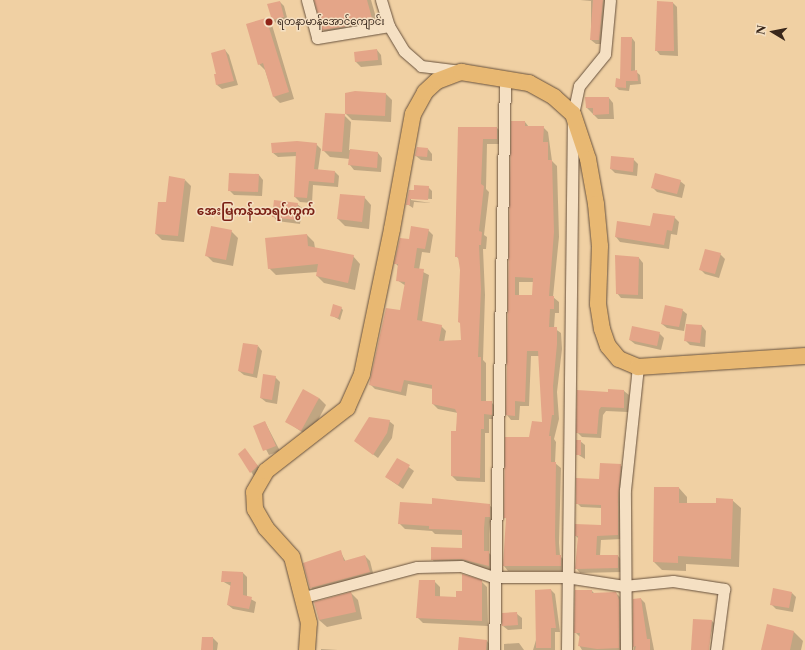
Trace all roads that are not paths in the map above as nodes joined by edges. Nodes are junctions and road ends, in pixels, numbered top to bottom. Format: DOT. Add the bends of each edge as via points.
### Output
graph roads {
  1 [pos="307,0"];
  2 [pos="381,0"];
  3 [pos="610,0"];
  4 [pos="389,26"];
  5 [pos="461,72"];
  6 [pos="505,78"];
  7 [pos="573,114"];
  8 [pos="805,356"];
  9 [pos="638,367"];
  10 [pos="494,577"];
  11 [pos="566,577"];
  12 [pos="624,586"];
  13 [pos="304,597"];
  14 [pos="307,650"];
  15 [pos="494,650"];
  16 [pos="567,650"];
  17 [pos="626,650"];
  18 [pos="716,650"];
  1 -- 4 [label="street" via="317,38"];
  2 -- 4 [label="street"];
  3 -- 7 [label="street" via="605,54 579,86"];
  4 -- 5 [label="street" via="404,51 421,66"];
  5 -- 6 [label="highway"];
  5 -- 13 [label="highway" via="437,81 425,92 413,114 362,374 347,408 266,471 254,492 255,509 266,528 292,557"];
  6 -- 7 [label="highway" via="529,83 554,97"];
  6 -- 10 [label="street"];
  7 -- 9 [label="highway" via="588,159 596,204 600,246 598,304 602,329 608,346 619,359"];
  7 -- 11 [label="street"];
  8 -- 9 [label="highway"];
  9 -- 12 [label="street" via="625,490"];
  10 -- 11 [label="street"];
  10 -- 13 [label="street" via="461,566 417,568"];
  10 -- 15 [label="street"];
  11 -- 12 [label="street"];
  11 -- 16 [label="street"];
  12 -- 17 [label="street"];
  12 -- 18 [label="street" via="673,581 724,589"];
  13 -- 14 [label="highway" via="309,623"];
}
